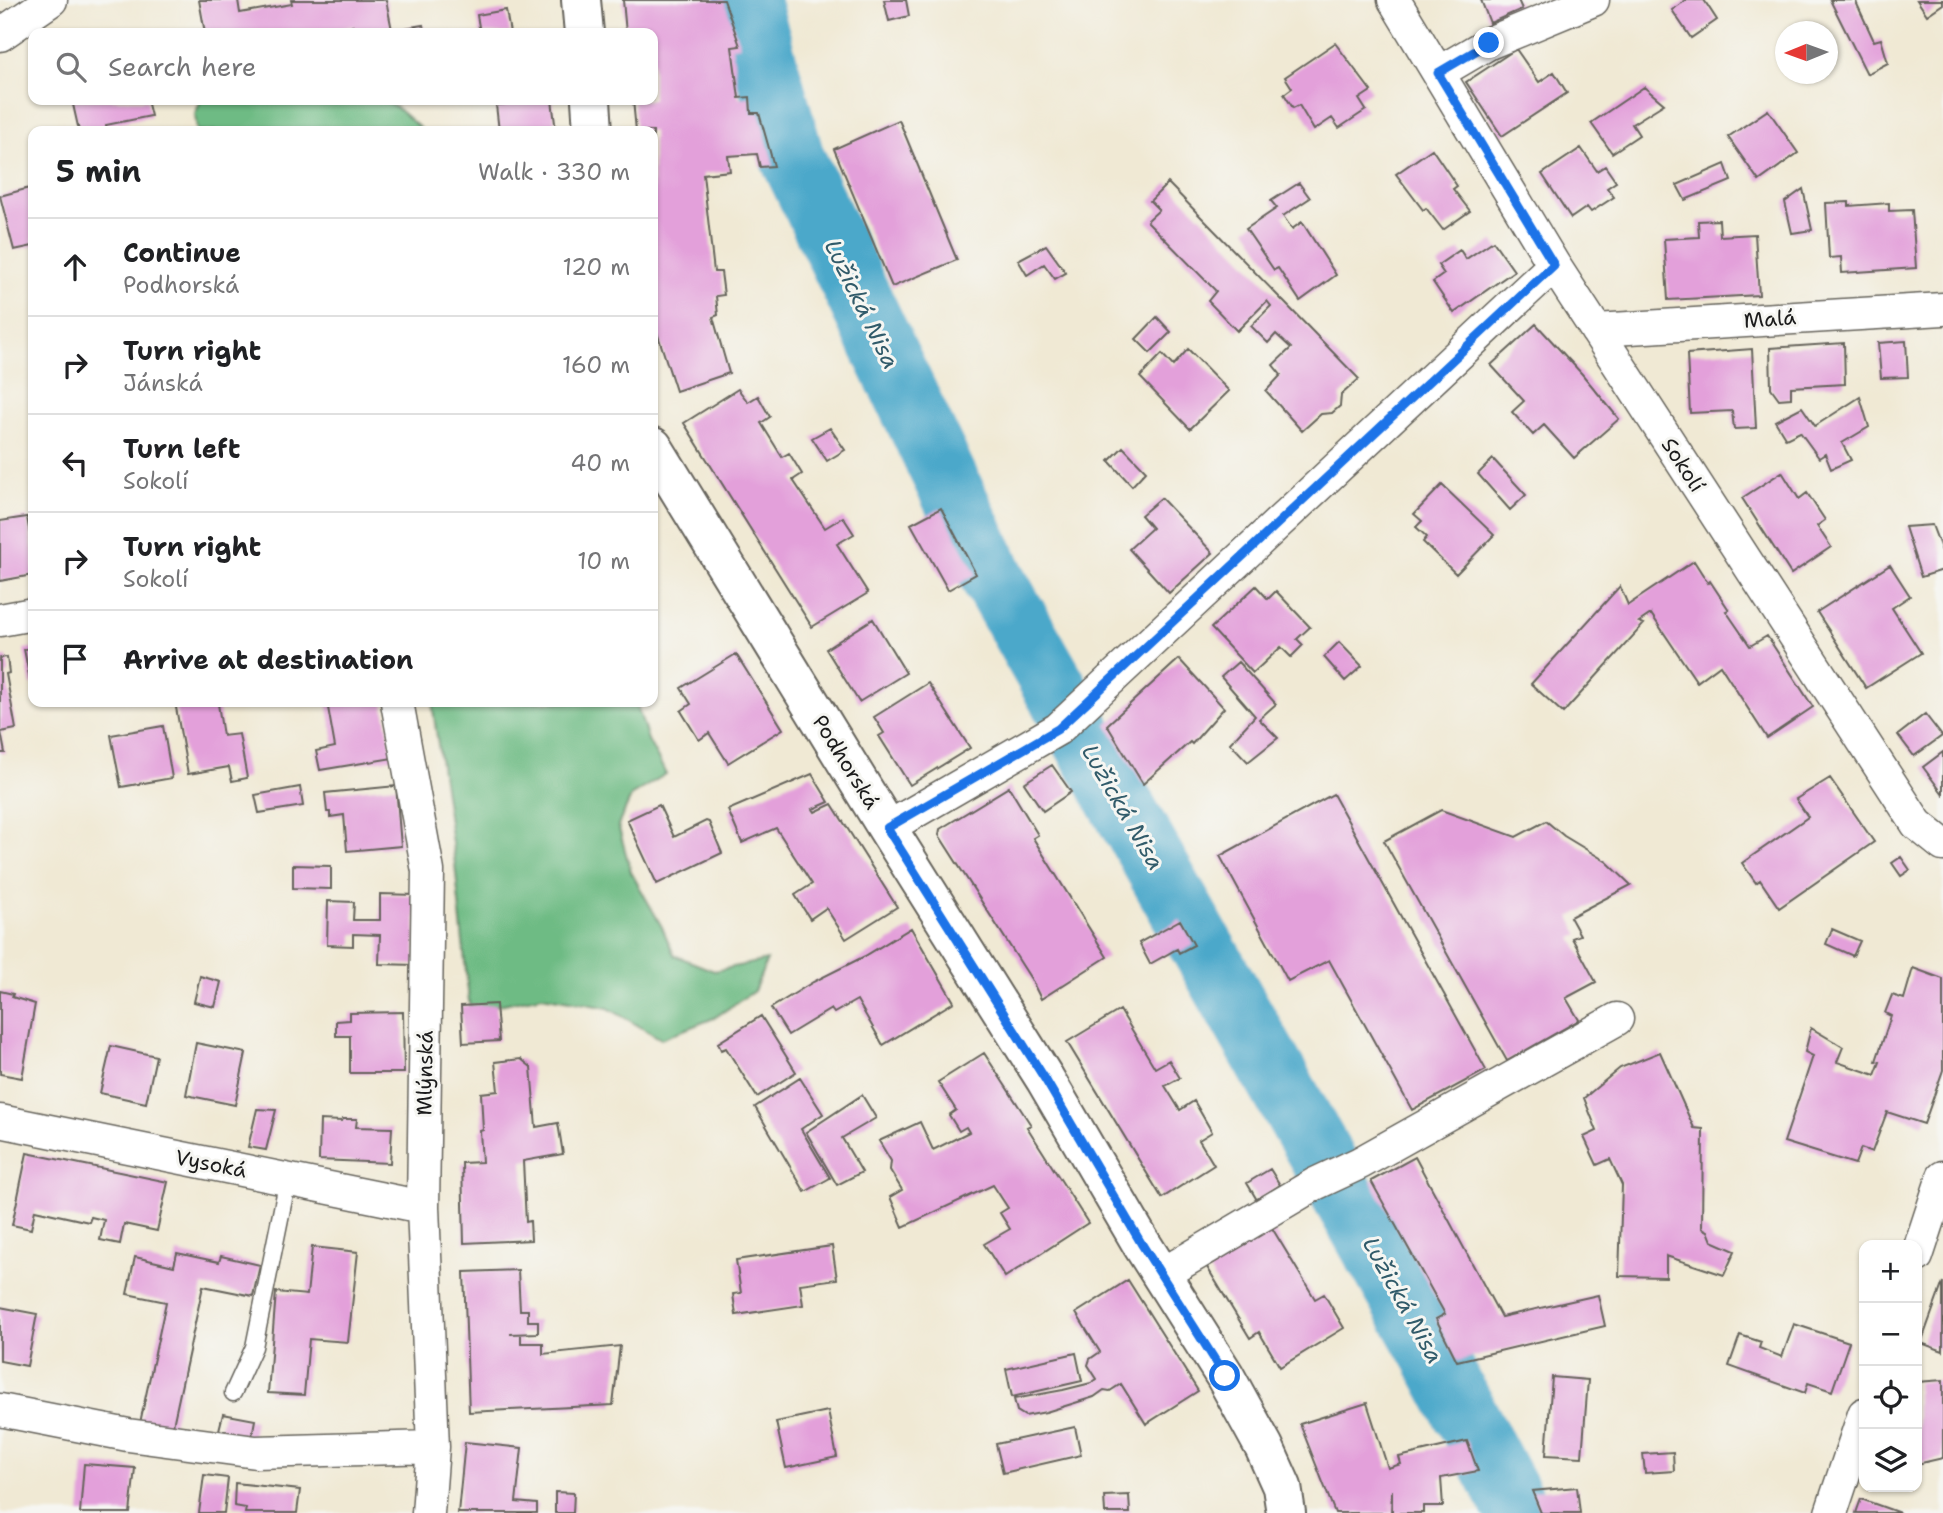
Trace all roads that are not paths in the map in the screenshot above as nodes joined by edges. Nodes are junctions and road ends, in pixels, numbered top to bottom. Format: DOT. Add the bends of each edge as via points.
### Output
graph roads {
  1 [pos="51,0"];
  2 [pos="581,0"];
  3 [pos="1394,0"];
  4 [pos="1593,0"];
  5 [pos="584,28"];
  6 [pos="0,35"];
  7 [pos="1438,73"];
  8 [pos="591,105"];
  9 [pos="593,126"];
  10 [pos="1554,265"];
  11 [pos="1943,309"];
  12 [pos="1596,330"];
  13 [pos="658,455"];
  14 [pos="28,615"];
  15 [pos="0,620"];
  16 [pos="398,707"];
  17 [pos="887,828"];
  18 [pos="1943,845"];
  19 [pos="1617,1019"];
  20 [pos="0,1121"];
  21 [pos="1943,1177"];
  22 [pos="288,1179"];
  23 [pos="423,1207"];
  24 [pos="1922,1241"];
  25 [pos="1160,1275"];
  26 [pos="233,1393"];
  27 [pos="0,1410"];
  28 [pos="1859,1429"];
  29 [pos="433,1447"];
  30 [pos="428,1513"];
  31 [pos="1286,1513"];
  32 [pos="1831,1513"];
  1 -- 6 [label="street"];
  2 -- 5 [label="main road"];
  3 -- 7 [label="street, Sokolí"];
  4 -- 7 [label="street" via="1489,43"];
  7 -- 10 [label="street, Sokolí"];
  8 -- 9 [label="main road"];
  10 -- 12 [label="street, Sokolí"];
  10 -- 17 [label="street" via="1058,729"];
  11 -- 12 [label="street, Malá"];
  12 -- 18 [label="street, Sokolí" via="1916,824"];
  13 -- 17 [label="main road, Podhorská"];
  14 -- 15 [label="street"];
  16 -- 23 [label="street, Mlýnská" via="428,871"];
  17 -- 25 [label="main road, Podhorská" via="1045,1079"];
  19 -- 25 [label="street" via="1315,1184"];
  20 -- 22 [label="street, Vysoká"];
  21 -- 24 [label="street"];
  22 -- 23 [label="street, Vysoká"];
  22 -- 26 [label="lane" via="254,1347"];
  23 -- 29 [label="street, Mlýnská"];
  25 -- 31 [label="main road, Podhorská" via="1264,1447 1282,1487"];
  27 -- 29 [label="street" via="128,1435 256,1452"];
  28 -- 32 [label="street"];
  29 -- 30 [label="street, Mlýnská"];
}
